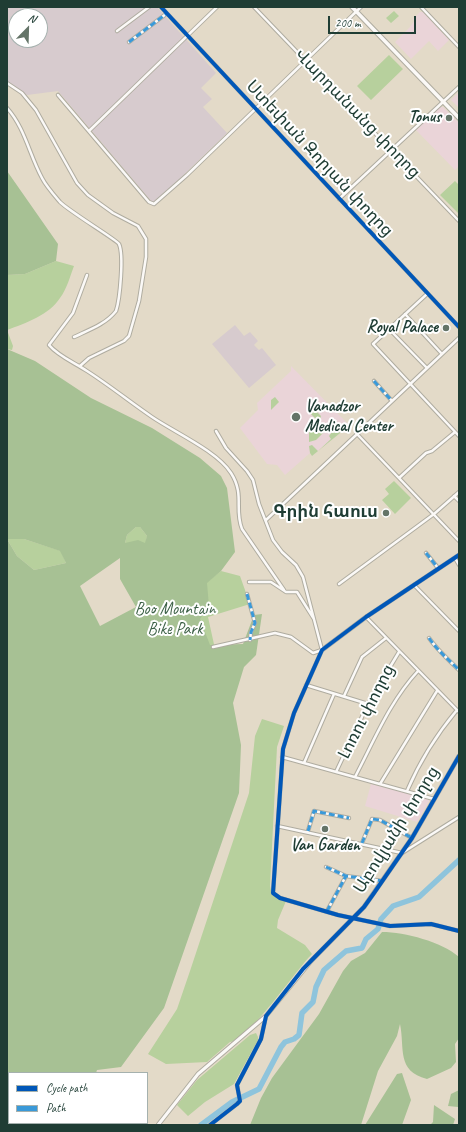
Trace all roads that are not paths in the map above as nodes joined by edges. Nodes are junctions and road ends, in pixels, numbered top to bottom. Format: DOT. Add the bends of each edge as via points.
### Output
graph roads {
  1 [pos="149,7"];
  2 [pos="161,7"];
  3 [pos="217,7"];
  4 [pos="254,7"];
  5 [pos="352,7"];
  6 [pos="361,7"];
  7 [pos="421,7"];
  8 [pos="357,11"];
  9 [pos="166,14"];
  10 [pos="117,30"];
  11 [pos="186,36"];
  12 [pos="129,42"];
  13 [pos="459,47"];
  14 [pos="306,60"];
  15 [pos="7,83"];
  16 [pos="459,87"];
  17 [pos="58,95"];
  18 [pos="444,101"];
  19 [pos="7,108"];
  20 [pos="255,110"];
  21 [pos="459,118"];
  22 [pos="89,131"];
  23 [pos="392,151"];
  24 [pos="339,199"];
  25 [pos="459,221"];
  26 [pos="87,276"];
  27 [pos="428,294"];
  28 [pos="405,314"];
  29 [pos="459,327"];
  30 [pos="389,329"];
  31 [pos="74,337"];
  32 [pos="459,338"];
  33 [pos="442,354"];
  34 [pos="80,366"];
  35 [pos="427,368"];
  36 [pos="374,381"];
  37 [pos="410,384"];
  38 [pos="392,401"];
  39 [pos="216,431"];
  40 [pos="454,432"];
  41 [pos="357,434"];
  42 [pos="458,434"];
  43 [pos="399,478"];
  44 [pos="459,492"];
  45 [pos="454,496"];
  46 [pos="459,501"];
  47 [pos="434,514"];
  48 [pos="266,520"];
  49 [pos="459,541"];
  50 [pos="426,553"];
  51 [pos="459,555"];
  52 [pos="455,558"];
  53 [pos="459,564"];
  54 [pos="438,568"];
  55 [pos="250,582"];
  56 [pos="339,584"];
  57 [pos="414,585"];
  58 [pos="284,590"];
  59 [pos="247,594"];
  60 [pos="366,617"];
  61 [pos="316,621"];
  62 [pos="459,630"];
  63 [pos="386,638"];
  64 [pos="429,638"];
  65 [pos="250,640"];
  66 [pos="213,647"];
  67 [pos="322,650"];
  68 [pos="399,652"];
  69 [pos="459,670"];
  70 [pos="418,671"];
  71 [pos="306,685"];
  72 [pos="438,691"];
  73 [pos="334,694"];
  74 [pos="344,696"];
  75 [pos="368,704"];
  76 [pos="458,711"];
  77 [pos="459,756"];
  78 [pos="282,757"];
  79 [pos="304,763"];
  80 [pos="336,772"];
  81 [pos="356,777"];
  82 [pos="380,784"];
  83 [pos="407,791"];
  84 [pos="434,799"];
  85 [pos="459,817"];
  86 [pos="349,818"];
  87 [pos="277,826"];
  88 [pos="308,832"];
  89 [pos="412,838"];
  90 [pos="362,844"];
  91 [pos="402,853"];
  92 [pos="326,867"];
  93 [pos="346,876"];
  94 [pos="383,881"];
  95 [pos="327,911"];
  96 [pos="352,918"];
  97 [pos="459,931"];
  98 [pos="266,1016"];
  99 [pos="158,1125"];
  100 [pos="210,1125"];
  1 -- 10 [label="street"];
  2 -- 9 [label="street, Ստեփան Զորյան փողոց"];
  3 -- 11 [label="street"];
  4 -- 14 [label="street, Վարդանանց փողոց"];
  5 -- 8 [label="main road"];
  6 -- 8 [label="street"];
  7 -- 13 [label="street"];
  8 -- 14 [label="street"];
  8 -- 18 [label="main road"];
  9 -- 11 [label="street, Ստեփան Զորյան փողոց"];
  9 -- 12 [label="street"];
  11 -- 20 [label="street, Ստեփան Զորյան փողոց"];
  11 -- 22 [label="street"];
  14 -- 20 [label="street"];
  14 -- 23 [label="street, Վարդանանց փողոց"];
  15 -- 34 [label="street" via="22,93 36,110 88,196 138,226 146,239 146,257 139,301 129,336 89,358"];
  16 -- 18 [label="street"];
  17 -- 22 [label="street"];
  18 -- 21 [label="main road"];
  18 -- 23 [label="street"];
  19 -- 31 [label="street" via="21,128 43,180 60,202 77,217 115,239 120,246 121,267 116,311 103,322"];
  20 -- 22 [label="street" via="156,204 149,202"];
  20 -- 24 [label="street, Ստեփան Զորյան փողոց"];
  23 -- 24 [label="street"];
  23 -- 25 [label="street, Վարդանանց փողոց"];
  24 -- 27 [label="street, Ստեփան Զորյան փողոց"];
  26 -- 34 [label="street" via="73,313 49,345"];
  27 -- 28 [label="street"];
  27 -- 29 [label="street, Ստեփան Զորյան փողոց"];
  28 -- 30 [label="street"];
  28 -- 33 [label="street"];
  30 -- 35 [label="street"];
  30 -- 37 [label="street" via="373,344"];
  32 -- 33 [label="street"];
  33 -- 35 [label="street"];
  34 -- 58 [label="street" via="151,416 211,452 222,462 237,484 239,522 242,529"];
  35 -- 37 [label="street"];
  36 -- 38 [label="street"];
  37 -- 38 [label="street"];
  37 -- 40 [label="street"];
  38 -- 41 [label="street"];
  39 -- 48 [label="street" via="226,448 253,480"];
  40 -- 42 [label="street"];
  40 -- 43 [label="street"];
  41 -- 43 [label="street"];
  41 -- 48 [label="street"];
  43 -- 47 [label="street"];
  44 -- 45 [label="street"];
  45 -- 46 [label="street"];
  45 -- 47 [label="street"];
  47 -- 49 [label="street"];
  47 -- 56 [label="street"];
  48 -- 61 [label="street" via="273,540 303,577"];
  50 -- 54 [label="street"];
  51 -- 52 [label="street"];
  52 -- 53 [label="street"];
  52 -- 54 [label="street"];
  54 -- 57 [label="street"];
  55 -- 58 [label="street" via="271,582"];
  57 -- 60 [label="street"];
  57 -- 62 [label="street"];
  58 -- 61 [label="street" via="297,592"];
  59 -- 65 [label="street" via="255,623"];
  60 -- 63 [label="street"];
  60 -- 67 [label="street"];
  61 -- 67 [label="street"];
  63 -- 68 [label="street"];
  63 -- 74 [label="street" via="362,657"];
  64 -- 69 [label="street" via="439,653"];
  65 -- 66 [label="street"];
  65 -- 67 [label="street" via="275,633 291,637 313,653"];
  67 -- 71 [label="street"];
  68 -- 70 [label="street"];
  68 -- 75 [label="street, Լոռու փողոց"];
  70 -- 72 [label="street"];
  70 -- 81 [label="street" via="409,680 389,713"];
  71 -- 73 [label="street"];
  71 -- 78 [label="street" via="289,728"];
  72 -- 76 [label="street"];
  72 -- 82 [label="street"];
  73 -- 74 [label="street"];
  73 -- 79 [label="street"];
  74 -- 75 [label="street"];
  75 -- 80 [label="street, Լոռու փողոց"];
  76 -- 83 [label="street" via="443,729 412,778"];
  77 -- 84 [label="street, Աբովյանի փողոց"];
  78 -- 79 [label="street"];
  78 -- 87 [label="street"];
  79 -- 80 [label="street"];
  80 -- 81 [label="street"];
  81 -- 82 [label="street"];
  82 -- 83 [label="street"];
  83 -- 84 [label="street"];
  84 -- 89 [label="street, Աբովյանի փողոց"];
  85 -- 91 [label="street"];
  86 -- 88 [label="street" via="314,812"];
  87 -- 88 [label="street"];
  87 -- 95 [label="street" via="273,893 280,898"];
  88 -- 90 [label="street"];
  89 -- 90 [label="street" via="380,820 372,819"];
  89 -- 91 [label="street, Աբովյանի փողոց"];
  90 -- 91 [label="street"];
  91 -- 94 [label="street, Աբովյանի փողոց"];
  92 -- 93 [label="street"];
  93 -- 94 [label="street"];
  93 -- 95 [label="street"];
  94 -- 96 [label="street, Աբովյանի փողոց" via="364,907"];
  95 -- 96 [label="street"];
  96 -- 97 [label="street" via="390,926 431,924"];
  96 -- 98 [label="street, Աբովյանի փողոց" via="303,970"];
  98 -- 99 [label="street" via="198,1074"];
  98 -- 100 [label="street, Աբովյանի փողոց" via="261,1039 239,1080 240,1101"];
}
